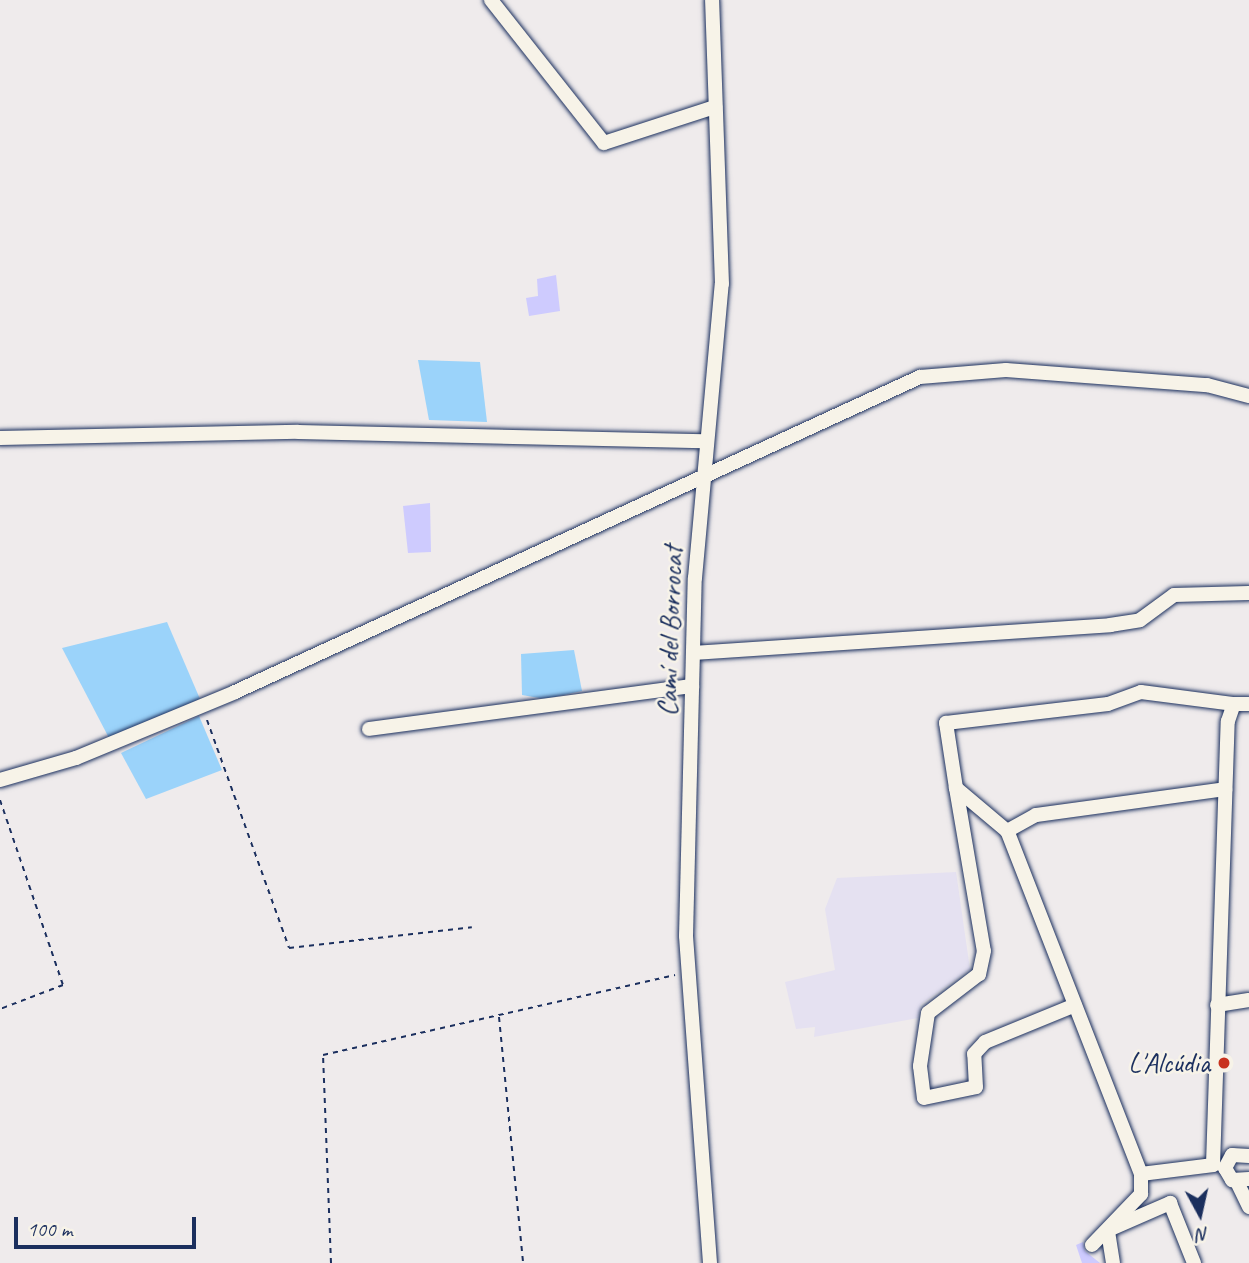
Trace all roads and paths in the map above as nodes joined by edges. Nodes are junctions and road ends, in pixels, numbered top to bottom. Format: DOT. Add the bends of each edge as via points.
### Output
graph roads {
  1 [pos="491,0"];
  2 [pos="712,0"];
  3 [pos="715,107"];
  4 [pos="1249,396"];
  5 [pos="0,438"];
  6 [pos="704,441"];
  7 [pos="701,477"];
  8 [pos="1249,593"];
  9 [pos="692,653"];
  10 [pos="692,686"];
  11 [pos="1242,704"];
  12 [pos="201,706"];
  13 [pos="369,729"];
  14 [pos="0,780"];
  15 [pos="956,788"];
  16 [pos="1224,789"];
  17 [pos="0,800"];
  18 [pos="1007,831"];
  19 [pos="472,927"];
  20 [pos="690,972"];
  21 [pos="1249,1000"];
  22 [pos="1075,1005"];
  23 [pos="1217,1005"];
  24 [pos="0,1009"];
  25 [pos="499,1016"];
  26 [pos="1249,1156"];
  27 [pos="1219,1164"];
  28 [pos="1141,1174"];
  29 [pos="1243,1180"];
  30 [pos="1249,1207"];
  31 [pos="1108,1230"];
  32 [pos="1092,1245"];
  33 [pos="331,1263"];
  34 [pos="523,1263"];
  35 [pos="710,1263"];
  36 [pos="1113,1263"];
  37 [pos="1194,1263"];
  1 -- 3 [label="street" via="604,143"];
  2 -- 3 [label="street, Camí del Borrocat"];
  3 -- 6 [label="street, Camí del Borrocat" via="722,284"];
  4 -- 7 [label="street" via="1207,386 957,370 909,382"];
  5 -- 6 [label="street" via="298,432"];
  6 -- 7 [label="street, Camí del Borrocat"];
  7 -- 9 [label="street, Camí del Borrocat"];
  7 -- 12 [label="street"];
  8 -- 9 [label="street" via="1174,595 1140,620 1110,625"];
  9 -- 10 [label="street, Camí del Borrocat"];
  10 -- 13 [label="street"];
  10 -- 20 [label="street, Camí del Borrocat"];
  11 -- 15 [label="street" via="1141,692 1108,705 946,723"];
  11 -- 16 [label="street"];
  12 -- 14 [label="street" via="76,758"];
  12 -- 19 [label="path" via="229,766 289,948"];
  15 -- 18 [label="street"];
  15 -- 22 [label="street" via="984,951 979,974 928,1013 920,1066 925,1098 976,1087 974,1054 985,1042"];
  16 -- 18 [label="street" via="1036,815"];
  16 -- 23 [label="street"];
  17 -- 24 [label="path" via="63,985"];
  18 -- 22 [label="street"];
  20 -- 25 [label="path"];
  20 -- 35 [label="street, Camí del Borrocat"];
  21 -- 23 [label="street"];
  22 -- 28 [label="street"];
  23 -- 27 [label="street"];
  25 -- 33 [label="path" via="323,1055"];
  25 -- 34 [label="path"];
  26 -- 27 [label="street" via="1237,1153"];
  27 -- 28 [label="street"];
  27 -- 29 [label="street"];
  28 -- 31 [label="street" via="1141,1194"];
  29 -- 30 [label="street"];
  31 -- 32 [label="street"];
  31 -- 36 [label="street"];
  31 -- 37 [label="street" via="1170,1203"];
}
